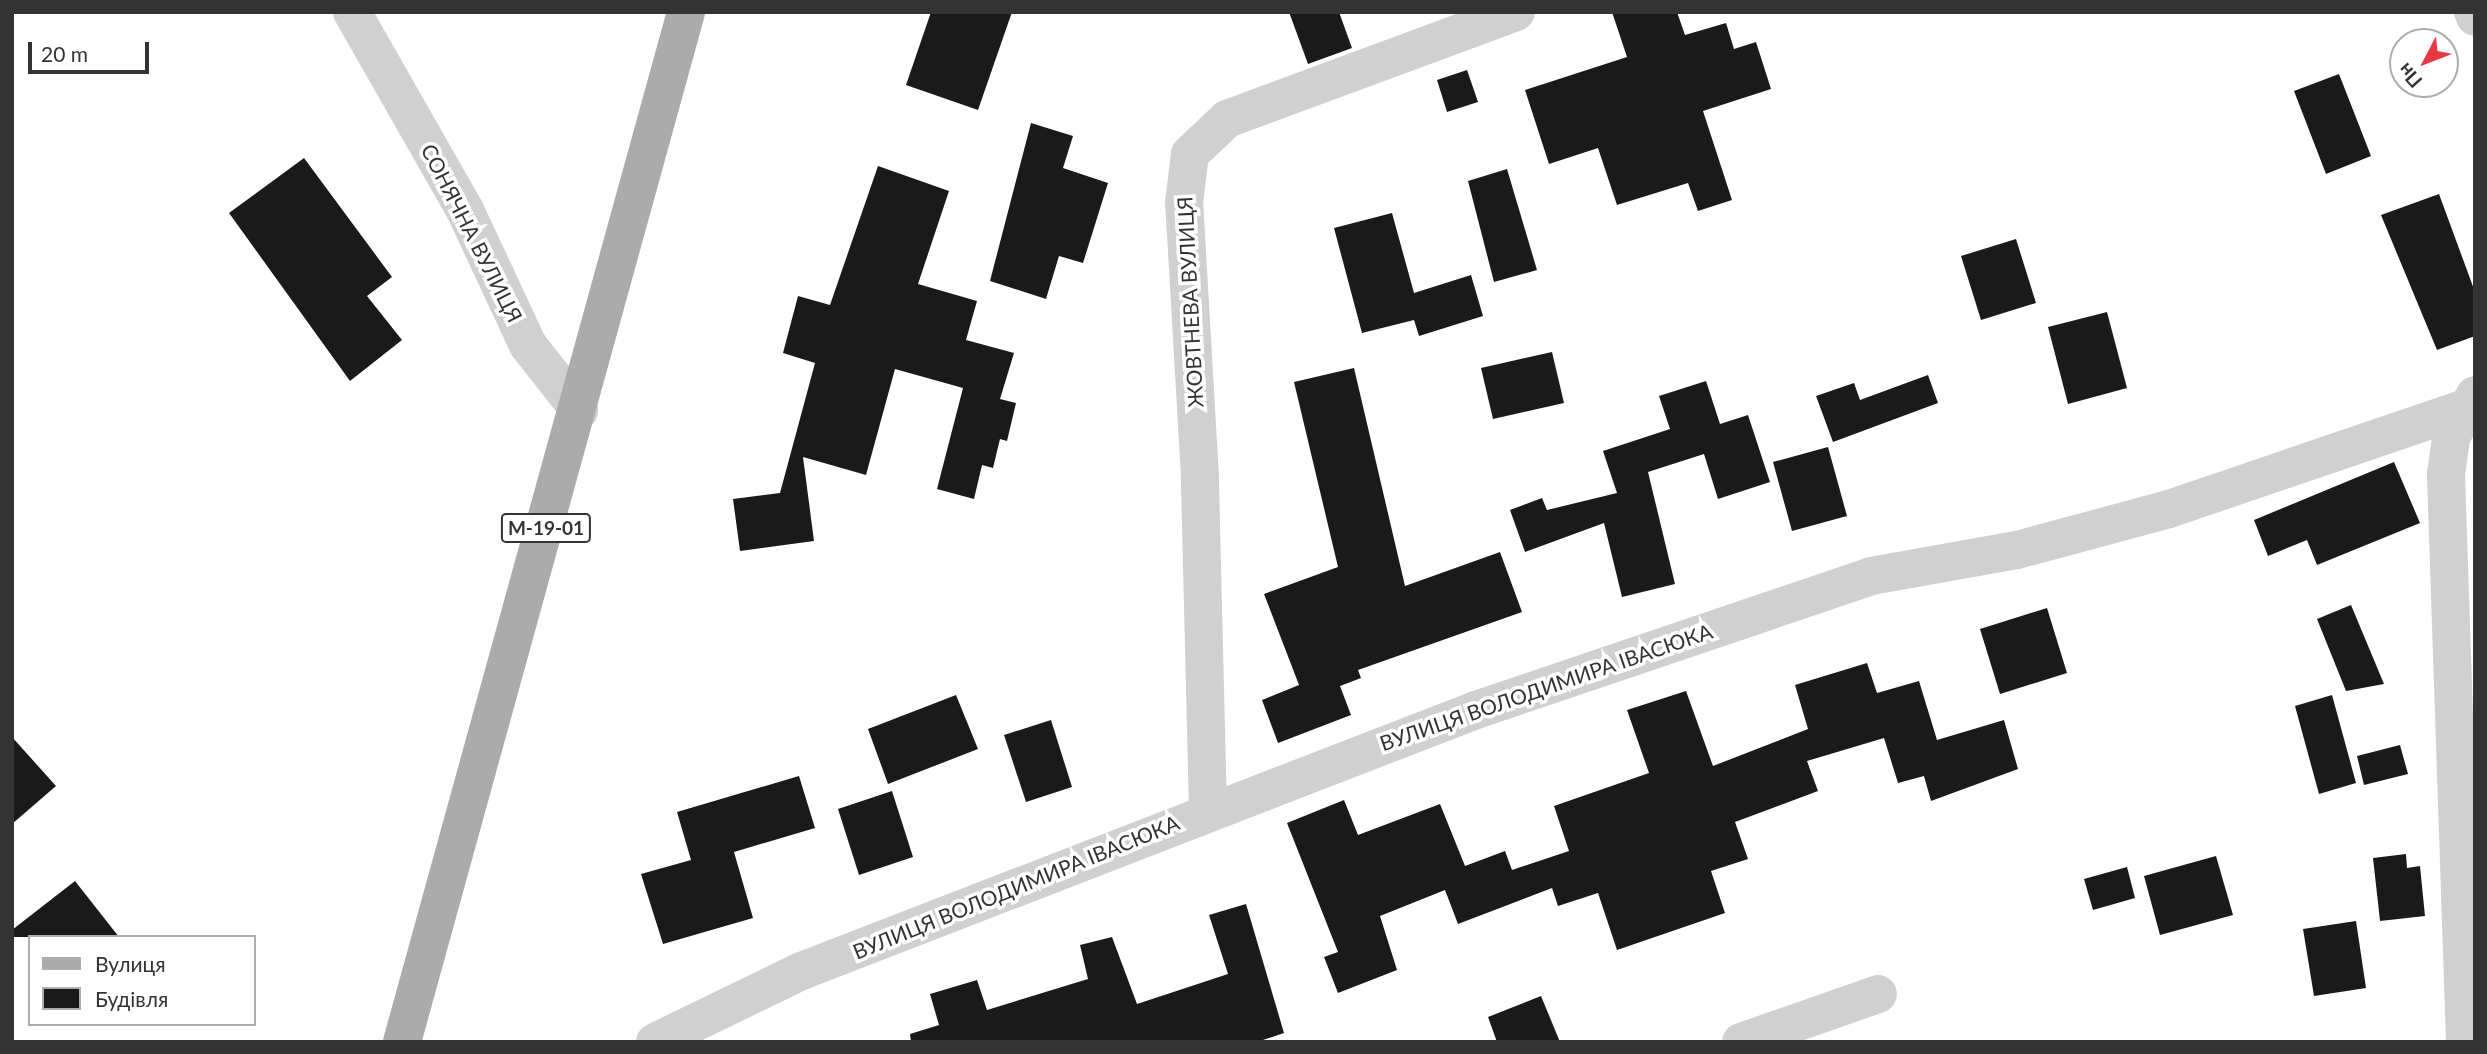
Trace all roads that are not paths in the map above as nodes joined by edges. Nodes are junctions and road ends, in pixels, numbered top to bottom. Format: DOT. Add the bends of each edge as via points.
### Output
graph roads {
  1 [pos="352,12"];
  2 [pos="686,12"];
  3 [pos="1516,12"];
  4 [pos="2469,402"];
  5 [pos="579,410"];
  6 [pos="1208,811"];
  7 [pos="1878,994"];
  8 [pos="402,1042"];
  9 [pos="655,1042"];
  10 [pos="1741,1042"];
  11 [pos="2465,1042"];
  1 -- 5 [label="street, СОНЯЧНА ВУЛИЦЯ" via="465,210 528,345"];
  2 -- 5 [label="main road, М-19-01"];
  3 -- 6 [label="street, ЖОВТНЕВА ВУЛИЦЯ" via="1227,119 1190,154 1184,203 1200,477"];
  4 -- 6 [label="street, ВУЛИЦЯ ВОЛОДИМИРА ІВАСЮКА" via="2169,509 2017,550 1871,576 1476,710"];
  4 -- 11 [label="street" via="2451,437 2446,474"];
  5 -- 8 [label="main road, М-19-01"];
  6 -- 9 [label="street, ВУЛИЦЯ ВОЛОДИМИРА ІВАСЮКА" via="799,972"];
  7 -- 10 [label="street"];
}
